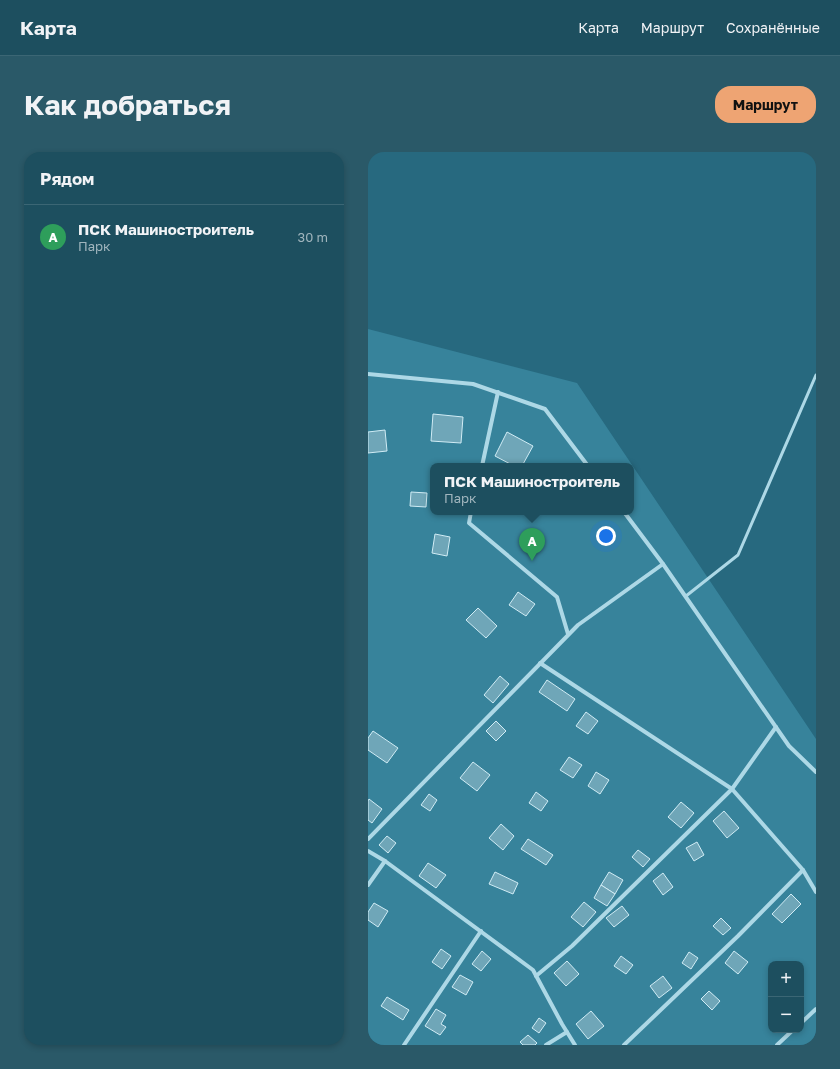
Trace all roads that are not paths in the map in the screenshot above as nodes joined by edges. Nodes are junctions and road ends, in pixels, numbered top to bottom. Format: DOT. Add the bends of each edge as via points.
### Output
graph roads {
  1 [pos="368,374"];
  2 [pos="816,375"];
  3 [pos="498,392"];
  4 [pos="483,463"];
  5 [pos="586,463"];
  6 [pos="470,515"];
  7 [pos="626,515"];
  8 [pos="663,564"];
  9 [pos="686,596"];
  10 [pos="568,634"];
  11 [pos="540,663"];
  12 [pos="776,727"];
  13 [pos="816,772"];
  14 [pos="732,789"];
  15 [pos="368,839"];
  16 [pos="368,851"];
  17 [pos="385,862"];
  18 [pos="803,870"];
  19 [pos="368,886"];
  20 [pos="816,892"];
  21 [pos="481,931"];
  22 [pos="536,976"];
  23 [pos="816,1009"];
  24 [pos="804,1020"];
  25 [pos="567,1032"];
  26 [pos="790,1033"];
  27 [pos="404,1045"];
  28 [pos="546,1045"];
  29 [pos="575,1045"];
  30 [pos="624,1045"];
  31 [pos="777,1045"];
  1 -- 3 [label="street" via="473,384"];
  2 -- 9 [label="lane" via="738,555"];
  3 -- 4 [label="street"];
  3 -- 5 [label="street" via="545,409"];
  6 -- 10 [label="street" via="469,523 557,597"];
  7 -- 8 [label="street"];
  8 -- 9 [label="street"];
  8 -- 10 [label="street"];
  9 -- 12 [label="street"];
  10 -- 11 [label="street"];
  11 -- 14 [label="street"];
  11 -- 15 [label="street"];
  12 -- 13 [label="street" via="789,746"];
  12 -- 14 [label="street"];
  14 -- 18 [label="street"];
  14 -- 22 [label="street" via="572,946"];
  16 -- 17 [label="street"];
  17 -- 19 [label="street"];
  17 -- 21 [label="street"];
  18 -- 20 [label="street"];
  18 -- 30 [label="street"];
  21 -- 22 [label="street" via="533,970"];
  21 -- 27 [label="street"];
  22 -- 25 [label="street"];
  23 -- 24 [label="street"];
  25 -- 28 [label="street"];
  25 -- 29 [label="street"];
  26 -- 31 [label="street"];
}
